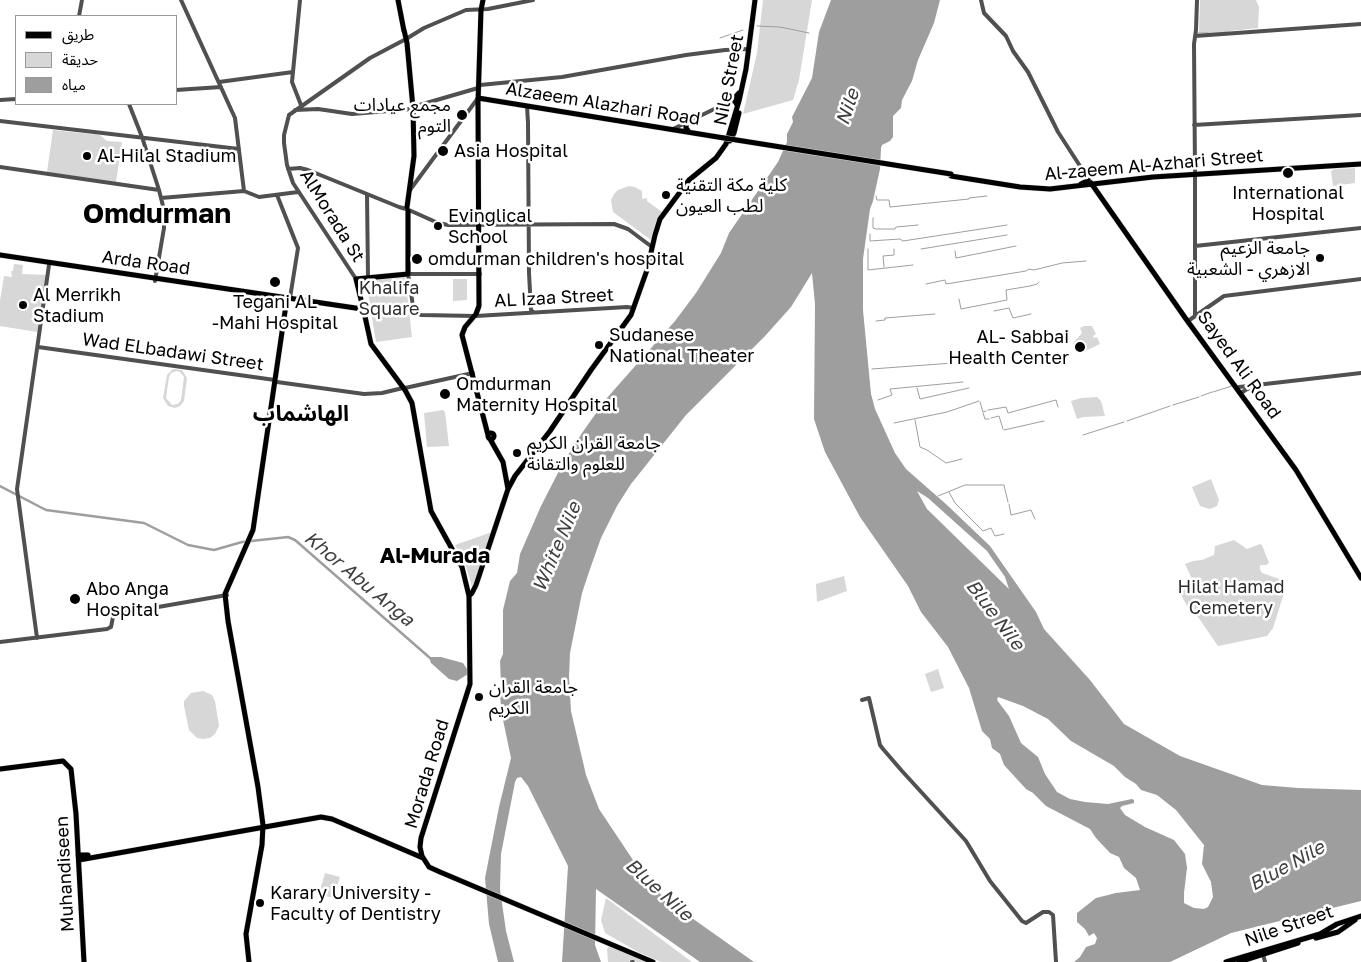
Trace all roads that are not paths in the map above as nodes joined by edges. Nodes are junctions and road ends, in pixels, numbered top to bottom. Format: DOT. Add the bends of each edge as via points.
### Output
graph roads {
  1 [pos="82,0"];
  2 [pos="181,0"];
  3 [pos="300,0"];
  4 [pos="398,0"];
  5 [pos="484,0"];
  6 [pos="534,0"];
  7 [pos="756,0"];
  8 [pos="981,0"];
  9 [pos="1198,0"];
  10 [pos="482,10"];
  11 [pos="79,15"];
  12 [pos="1361,24"];
  13 [pos="1195,36"];
  14 [pos="406,40"];
  15 [pos="749,49"];
  16 [pos="293,72"];
  17 [pos="219,82"];
  18 [pos="221,87"];
  19 [pos="479,87"];
  20 [pos="178,90"];
  21 [pos="741,90"];
  22 [pos="741,97"];
  23 [pos="15,99"];
  24 [pos="0,100"];
  25 [pos="478,100"];
  26 [pos="732,101"];
  27 [pos="302,104"];
  28 [pos="129,105"];
  29 [pos="738,106"];
  30 [pos="413,108"];
  31 [pos="527,109"];
  32 [pos="295,110"];
  33 [pos="1361,115"];
  34 [pos="0,121"];
  35 [pos="686,122"];
  36 [pos="631,124"];
  37 [pos="1194,125"];
  38 [pos="673,129"];
  39 [pos="689,132"];
  40 [pos="142,137"];
  41 [pos="724,139"];
  42 [pos="239,149"];
  43 [pos="1361,163"];
  44 [pos="0,167"];
  45 [pos="288,169"];
  46 [pos="1195,174"];
  47 [pos="951,175"];
  48 [pos="1088,176"];
  49 [pos="415,178"];
  50 [pos="1081,184"];
  51 [pos="1095,184"];
  52 [pos="159,190"];
  53 [pos="244,191"];
  54 [pos="298,192"];
  55 [pos="367,194"];
  56 [pos="277,195"];
  57 [pos="161,198"];
  58 [pos="408,211"];
  59 [pos="527,223"];
  60 [pos="479,224"];
  61 [pos="657,228"];
  62 [pos="1361,228"];
  63 [pos="1195,246"];
  64 [pos="652,247"];
  65 [pos="0,257"];
  66 [pos="49,265"];
  67 [pos="408,265"];
  68 [pos="402,274"];
  69 [pos="408,274"];
  70 [pos="480,274"];
  71 [pos="157,276"];
  72 [pos="368,278"];
  73 [pos="358,279"];
  74 [pos="1361,280"];
  75 [pos="289,299"];
  76 [pos="530,301"];
  77 [pos="634,308"];
  78 [pos="363,310"];
  79 [pos="527,312"];
  80 [pos="534,312"];
  81 [pos="478,315"];
  82 [pos="1191,320"];
  83 [pos="38,347"];
  84 [pos="472,373"];
  85 [pos="1361,374"];
  86 [pos="276,381"];
  87 [pos="404,388"];
  88 [pos="1240,391"];
  89 [pos="508,488"];
  90 [pos="1361,573"];
  91 [pos="1361,578"];
  92 [pos="226,595"];
  93 [pos="470,595"];
  94 [pos="37,638"];
  95 [pos="0,642"];
  96 [pos="472,677"];
  97 [pos="862,700"];
  98 [pos="0,769"];
  99 [pos="263,825"];
  100 [pos="272,826"];
  101 [pos="255,828"];
  102 [pos="264,836"];
  103 [pos="422,856"];
  104 [pos="78,857"];
  105 [pos="1361,917"];
  106 [pos="1350,919"];
  107 [pos="1324,936"];
  108 [pos="1282,946"];
  109 [pos="1263,957"];
  110 [pos="84,962"];
  111 [pos="249,962"];
  112 [pos="653,962"];
  113 [pos="1056,962"];
  114 [pos="1226,962"];
  115 [pos="1239,962"];
  1 -- 11 [label="street"];
  2 -- 17 [label="street"];
  3 -- 16 [label="street"];
  4 -- 14 [label="main road"];
  5 -- 10 [label="main road"];
  6 -- 10 [label="street"];
  7 -- 15 [label="main road, Nile Street"];
  7 -- 22 [label="main road, Nile Street" via="750,58"];
  8 -- 48 [label="street" via="984,13 1006,36 1058,132"];
  9 -- 13 [label="street"];
  10 -- 14 [label="street" via="466,10 424,28"];
  10 -- 19 [label="main road"];
  12 -- 13 [label="street"];
  13 -- 37 [label="street"];
  14 -- 27 [label="street" via="370,58"];
  14 -- 30 [label="main road"];
  15 -- 19 [label="street" via="728,49 555,78"];
  15 -- 21 [label="main road, Nile Street"];
  16 -- 17 [label="street"];
  16 -- 27 [label="street" via="292,83"];
  17 -- 18 [label="street"];
  18 -- 20 [label="street"];
  18 -- 42 [label="street" via="234,118"];
  19 -- 25 [label="main road"];
  19 -- 30 [label="street"];
  21 -- 22 [label="main road, Nile Street"];
  21 -- 26 [label="main road"];
  22 -- 26 [label="street"];
  22 -- 29 [label="main road, Nile Street"];
  22 -- 61 [label="main road, Nile Street" via="734,133 724,151 692,182"];
  23 -- 24 [label="street"];
  25 -- 31 [label="main road, Alzaeem Alazhari Road"];
  25 -- 31 [label="main road, Alzaeem Alazhari Road" via="515,103"];
  25 -- 49 [label="street"];
  25 -- 60 [label="main road"];
  26 -- 29 [label="main road"];
  26 -- 35 [label="street"];
  27 -- 32 [label="street"];
  28 -- 40 [label="street"];
  29 -- 61 [label="main road, Nile Street" via="723,150 689,180"];
  30 -- 32 [label="street" via="354,114"];
  30 -- 49 [label="main road"];
  31 -- 36 [label="main road, Alzaeem Alazhari Road"];
  31 -- 36 [label="main road, Alzaeem Alazhari Road" via="568,111"];
  31 -- 59 [label="street"];
  32 -- 45 [label="street, AlMorada St" via="288,117 284,135"];
  33 -- 37 [label="street"];
  34 -- 40 [label="street"];
  35 -- 38 [label="street"];
  35 -- 39 [label="main road"];
  36 -- 38 [label="main road, Alzaeem Alazhari Road"];
  36 -- 41 [label="main road, Alzaeem Alazhari Road"];
  37 -- 46 [label="street"];
  38 -- 39 [label="main road, Alzaeem Alazhari Road"];
  39 -- 41 [label="main road, Alzaeem Alazhari Road"];
  40 -- 42 [label="street"];
  40 -- 52 [label="street"];
  41 -- 47 [label="main road, bridge"];
  42 -- 53 [label="street"];
  43 -- 46 [label="main road, Al-zaeem Al-Azhari Street"];
  44 -- 52 [label="street"];
  45 -- 54 [label="street, AlMorada St"];
  45 -- 55 [label="street" via="308,170"];
  46 -- 51 [label="main road, Al-zaeem Al-Azhari Street"];
  46 -- 63 [label="street"];
  47 -- 50 [label="main road, Al-zaeem Al-Azhari Street" via="1030,186"];
  47 -- 51 [label="main road, Al-zaeem Al-Azhari Street" via="1036,188"];
  48 -- 50 [label="main road" via="1087,181"];
  48 -- 51 [label="main road, Sayed Ali Road"];
  49 -- 58 [label="main road" via="409,189"];
  50 -- 51 [label="main road, Al-zaeem Al-Azhari Street"];
  51 -- 82 [label="main road, Sayed Ali Road"];
  52 -- 57 [label="street"];
  53 -- 56 [label="street" via="258,197"];
  53 -- 57 [label="street"];
  54 -- 56 [label="street"];
  54 -- 73 [label="street, AlMorada St"];
  55 -- 58 [label="street"];
  55 -- 72 [label="street"];
  56 -- 75 [label="street" via="298,247"];
  57 -- 71 [label="street" via="164,228"];
  58 -- 60 [label="street" via="440,224"];
  58 -- 67 [label="main road"];
  59 -- 60 [label="street"];
  59 -- 64 [label="street" via="618,224"];
  59 -- 76 [label="street"];
  60 -- 70 [label="main road"];
  61 -- 64 [label="main road, Nile Street"];
  62 -- 63 [label="street"];
  63 -- 82 [label="street"];
  64 -- 77 [label="main road, Nile Street"];
  65 -- 66 [label="main road, Arda Road"];
  65 -- 71 [label="main road, Arda Road"];
  66 -- 71 [label="main road, Arda Road"];
  66 -- 83 [label="street"];
  67 -- 68 [label="main road"];
  67 -- 69 [label="main road"];
  68 -- 69 [label="main road"];
  68 -- 72 [label="main road"];
  69 -- 70 [label="street"];
  69 -- 81 [label="street, AL Izaa Street" via="414,313"];
  70 -- 81 [label="main road"];
  71 -- 75 [label="main road, Arda Road"];
  72 -- 73 [label="main road"];
  73 -- 78 [label="main road"];
  74 -- 82 [label="street" via="1224,296"];
  75 -- 78 [label="main road, Arda Road"];
  75 -- 86 [label="main road"];
  76 -- 79 [label="street"];
  76 -- 80 [label="street"];
  77 -- 80 [label="street, AL Izaa Street"];
  77 -- 89 [label="main road, Nile Street"];
  78 -- 87 [label="main road" via="371,344"];
  79 -- 80 [label="street, AL Izaa Street"];
  79 -- 81 [label="street, AL Izaa Street"];
  81 -- 84 [label="main road" via="466,328 464,337"];
  82 -- 88 [label="main road, Sayed Ali Road"];
  83 -- 86 [label="street, Wad ELbadawi Street"];
  83 -- 94 [label="street" via="18,491"];
  84 -- 87 [label="street, Wad ELbadawi Street"];
  84 -- 89 [label="main road" via="491,436 503,462"];
  85 -- 88 [label="street" via="1271,384"];
  86 -- 87 [label="street, Wad ELbadawi Street" via="364,394"];
  86 -- 92 [label="main road" via="252,537"];
  87 -- 93 [label="main road" via="416,410 434,512 464,566"];
  88 -- 90 [label="main road, Sayed Ali Road" via="1298,469"];
  88 -- 91 [label="main road, Sayed Ali Road" via="1306,484"];
  89 -- 93 [label="main road, Nile Street"];
  92 -- 94 [label="street" via="118,614 113,616 108,629"];
  92 -- 99 [label="main road"];
  93 -- 96 [label="main road, Morada Road"];
  94 -- 95 [label="street"];
  96 -- 103 [label="main road, Morada Road" via="424,839"];
  96 -- 103 [label="main road, Morada Road" via="421,838"];
  97 -- 113 [label="street" via="870,699 880,745 966,841 990,880 1022,921 1026,923 1040,914 1053,915"];
  98 -- 104 [label="main road, Muhandiseen" via="63,761 71,768"];
  99 -- 100 [label="main road"];
  99 -- 101 [label="main road"];
  99 -- 101 [label="main road"];
  99 -- 102 [label="main road"];
  99 -- 103 [label="main road" via="316,815 327,816"];
  100 -- 102 [label="main road"];
  100 -- 103 [label="main road" via="316,817 332,819"];
  101 -- 102 [label="main road"];
  101 -- 104 [label="main road"];
  102 -- 111 [label="main road" via="249,930"];
  103 -- 112 [label="main road" via="429,867"];
  104 -- 110 [label="main road, Muhandiseen"];
  105 -- 106 [label="main road, Nile Street"];
  105 -- 107 [label="main road, Nile Street" via="1338,932"];
  106 -- 107 [label="main road"];
  106 -- 108 [label="main road, Nile Street" via="1320,934"];
  107 -- 108 [label="main road, Nile Street"];
  108 -- 109 [label="main road, Nile Street"];
  108 -- 114 [label="main road, Nile Street"];
  109 -- 115 [label="main road, Nile Street"];
}
